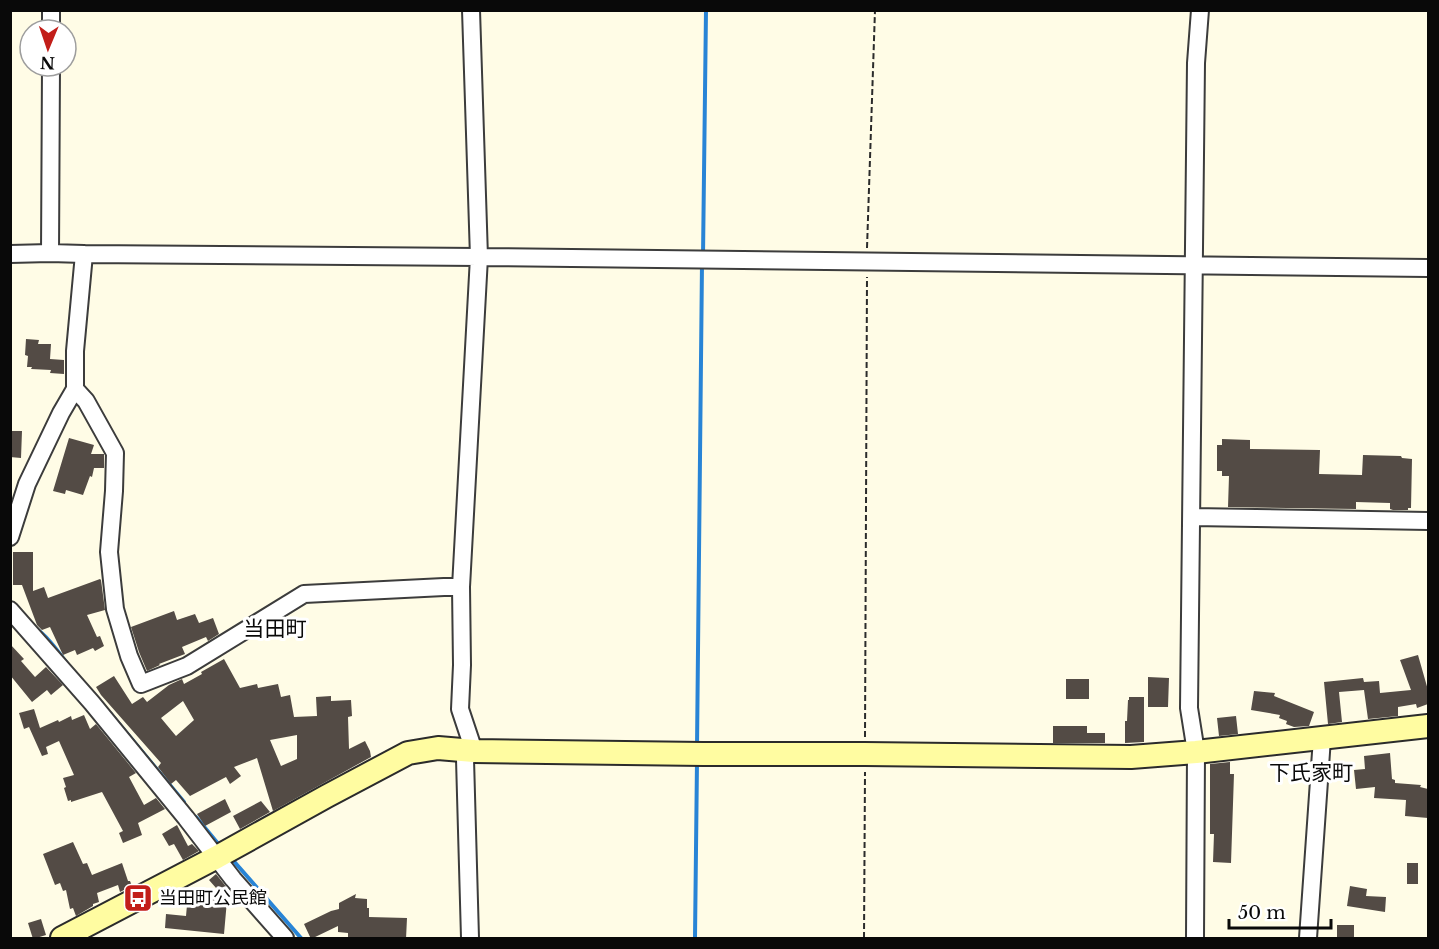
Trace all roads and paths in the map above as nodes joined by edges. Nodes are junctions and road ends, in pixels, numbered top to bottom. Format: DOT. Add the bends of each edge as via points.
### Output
graph roads {
  1 [pos="471,10"];
  2 [pos="875,10"];
  3 [pos="1200,10"];
  4 [pos="51,78"];
  5 [pos="50,253"];
  6 [pos="10,254"];
  7 [pos="84,254"];
  8 [pos="479,257"];
  9 [pos="867,262"];
  10 [pos="1195,265"];
  11 [pos="1428,268"];
  12 [pos="75,389"];
  13 [pos="1192,517"];
  14 [pos="1428,521"];
  15 [pos="10,537"];
  16 [pos="461,587"];
  17 [pos="10,610"];
  18 [pos="1428,726"];
  19 [pos="1322,738"];
  20 [pos="474,751"];
  21 [pos="1196,752"];
  22 [pos="865,754"];
  23 [pos="217,857"];
  24 [pos="62,939"];
  25 [pos="285,939"];
  26 [pos="470,939"];
  27 [pos="864,939"];
  28 [pos="1195,939"];
  29 [pos="1308,939"];
  1 -- 8 [label="street"];
  2 -- 9 [label="path"];
  3 -- 10 [label="street"];
  4 -- 5 [label="street"];
  5 -- 6 [label="street"];
  5 -- 7 [label="street"];
  7 -- 8 [label="street"];
  7 -- 12 [label="street"];
  8 -- 9 [label="street"];
  8 -- 16 [label="street"];
  9 -- 10 [label="street"];
  9 -- 22 [label="path"];
  10 -- 11 [label="street"];
  10 -- 13 [label="street"];
  12 -- 15 [label="street" via="31,476"];
  12 -- 16 [label="street" via="115,453 109,552 115,609 141,684 187,666 304,594"];
  13 -- 14 [label="street"];
  13 -- 21 [label="street" via="1189,708"];
  16 -- 20 [label="street" via="460,709"];
  17 -- 23 [label="street" via="92,703"];
  18 -- 19 [label="street"];
  19 -- 21 [label="street"];
  19 -- 29 [label="street"];
  20 -- 22 [label="street"];
  20 -- 23 [label="street" via="438,748 408,753"];
  20 -- 26 [label="street" via="465,759"];
  21 -- 22 [label="street" via="1131,757"];
  21 -- 28 [label="street"];
  22 -- 27 [label="path"];
  23 -- 24 [label="street"];
  23 -- 25 [label="street"];
}
